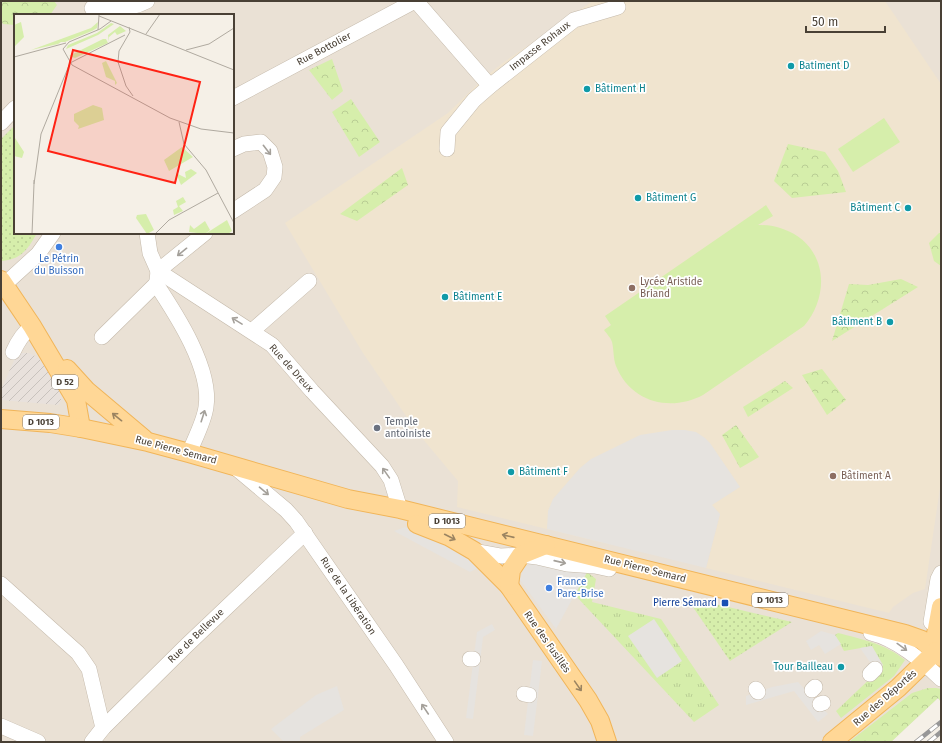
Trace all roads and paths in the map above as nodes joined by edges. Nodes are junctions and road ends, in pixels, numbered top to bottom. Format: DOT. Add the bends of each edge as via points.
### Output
graph roads {
  1 [pos="147,1"];
  2 [pos="416,1"];
  3 [pos="90,8"];
  4 [pos="618,8"];
  5 [pos="490,86"];
  6 [pos="234,97"];
  7 [pos="14,109"];
  8 [pos="1,124"];
  9 [pos="234,149"];
  10 [pos="447,149"];
  11 [pos="234,210"];
  12 [pos="52,234"];
  13 [pos="147,234"];
  14 [pos="205,234"];
  15 [pos="157,277"];
  16 [pos="309,281"];
  17 [pos="3,282"];
  18 [pos="252,331"];
  19 [pos="36,332"];
  20 [pos="102,337"];
  21 [pos="13,352"];
  22 [pos="1,419"];
  23 [pos="81,428"];
  24 [pos="148,442"];
  25 [pos="189,452"];
  26 [pos="234,466"];
  27 [pos="348,499"];
  28 [pos="400,509"];
  29 [pos="304,533"];
  30 [pos="546,545"];
  31 [pos="474,551"];
  32 [pos="522,555"];
  33 [pos="941,574"];
  34 [pos="1,584"];
  35 [pos="509,586"];
  36 [pos="941,608"];
  37 [pos="932,654"];
  38 [pos="1,726"];
  39 [pos="103,728"];
  40 [pos="38,742"];
  41 [pos="92,742"];
  42 [pos="446,742"];
  43 [pos="607,742"];
  44 [pos="832,742"];
  1 -- 3 [label="street" via="126,8"];
  2 -- 5 [label="street"];
  2 -- 6 [label="street, Rue Bottolier"];
  4 -- 5 [label="street, Impasse Rohaux" via="574,20"];
  5 -- 10 [label="street, Impasse Rohaux" via="474,100 448,132"];
  7 -- 8 [label="street"];
  9 -- 11 [label="street, one-way" via="244,144 261,142 270,151 275,167 274,177 265,190"];
  12 -- 17 [label="street" via="38,254"];
  13 -- 15 [label="street"];
  14 -- 15 [label="street, one-way"];
  18 -- 15 [label="street, Rue de Dreux, one-way"];
  15 -- 20 [label="street"];
  25 -- 15 [label="street, one-way" via="204,417 206,387 193,348"];
  16 -- 18 [label="street"];
  17 -- 19 [label="main road, D 52"];
  28 -- 18 [label="street, Rue de Dreux, one-way" via="391,480 382,466 272,345"];
  19 -- 21 [label="street" via="25,331"];
  19 -- 23 [label="main road, D 52" via="76,400"];
  24 -- 19 [label="main road, D 52, one-way" via="87,391"];
  22 -- 23 [label="main road, Rue Pierre Semard / D 1013"];
  23 -- 24 [label="main road, Rue Pierre Semard / D 1013"];
  24 -- 25 [label="main road, Rue Pierre Semard / D 1013"];
  25 -- 26 [label="main road, Rue Pierre Semard / D 1013"];
  26 -- 27 [label="main road, Rue Pierre Semard / D 1013"];
  26 -- 29 [label="street, Rue de la Libération, one-way" via="286,510"];
  27 -- 28 [label="main road, Rue Pierre Semard / D 1013"];
  27 -- 31 [label="main road, Rue Pierre Semard / D 1013, one-way" via="430,528"];
  30 -- 28 [label="main road, Rue Pierre Semard / D 1013, one-way"];
  29 -- 39 [label="street, Rue de Bellevue"];
  42 -- 29 [label="street, Rue de la Libération, one-way"];
  30 -- 32 [label="main road"];
  30 -- 37 [label="main road, Rue Pierre Semard / D 1013" via="905,634"];
  31 -- 32 [label="street" via="501,556"];
  31 -- 35 [label="main road, Rue des Fusillés / D 1013"];
  32 -- 35 [label="main road" via="512,566"];
  32 -- 37 [label="street, one-way" via="568,564 595,566 881,635 900,645"];
  33 -- 37 [label="street" via="938,579"];
  34 -- 39 [label="street" via="78,652 89,669"];
  35 -- 43 [label="main road, Rue des Fusillés / D 1013, one-way" via="588,700"];
  36 -- 37 [label="main road"];
  37 -- 44 [label="main road, Rue des Déportés" via="898,688"];
  38 -- 40 [label="street"];
  39 -- 41 [label="street, Rue de Bellevue"];
}
